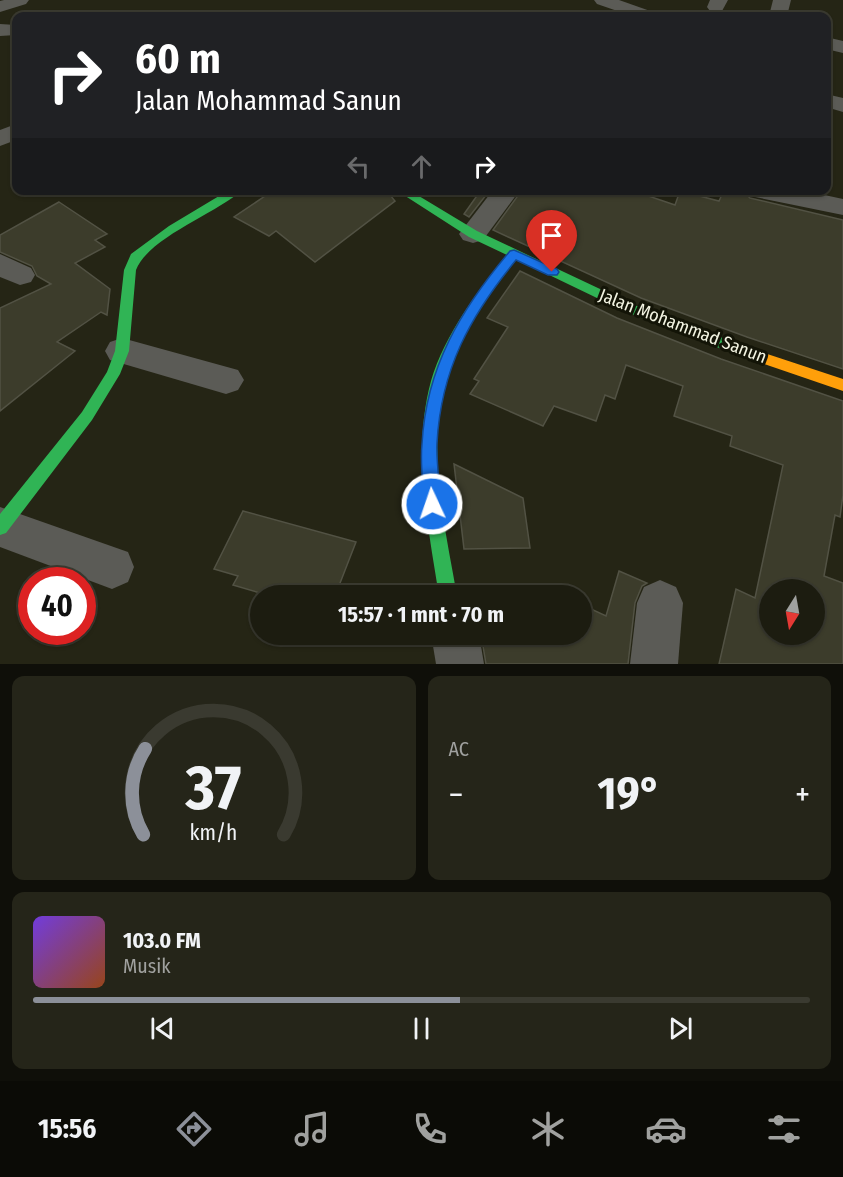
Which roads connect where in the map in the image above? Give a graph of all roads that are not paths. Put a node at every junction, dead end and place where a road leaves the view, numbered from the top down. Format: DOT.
graph roads {
  1 [pos="20,0"];
  2 [pos="603,0"];
  3 [pos="0,7"];
  4 [pos="636,12"];
  5 [pos="229,195"];
  6 [pos="409,195"];
  7 [pos="503,195"];
  8 [pos="784,195"];
  9 [pos="843,207"];
  10 [pos="473,234"];
  11 [pos="514,254"];
  12 [pos="122,351"];
  13 [pos="226,380"];
  14 [pos="843,385"];
  15 [pos="0,527"];
  16 [pos="111,567"];
  17 [pos="446,585"];
  18 [pos="660,603"];
  19 [pos="457,645"];
  20 [pos="460,664"];
  21 [pos="654,664"];
  1 -- 3 [label="street"];
  2 -- 4 [label="street"];
  5 -- 12 [label="street"];
  6 -- 10 [label="street, Jalan Mohammad Sanun"];
  7 -- 10 [label="street"];
  8 -- 9 [label="street"];
  10 -- 11 [label="street, Jalan Mohammad Sanun"];
  11 -- 14 [label="street, Jalan Mohammad Sanun"];
  11 -- 17 [label="street"];
  12 -- 13 [label="street"];
  12 -- 15 [label="street"];
  15 -- 16 [label="street"];
  18 -- 21 [label="street"];
  19 -- 20 [label="street"];
}
